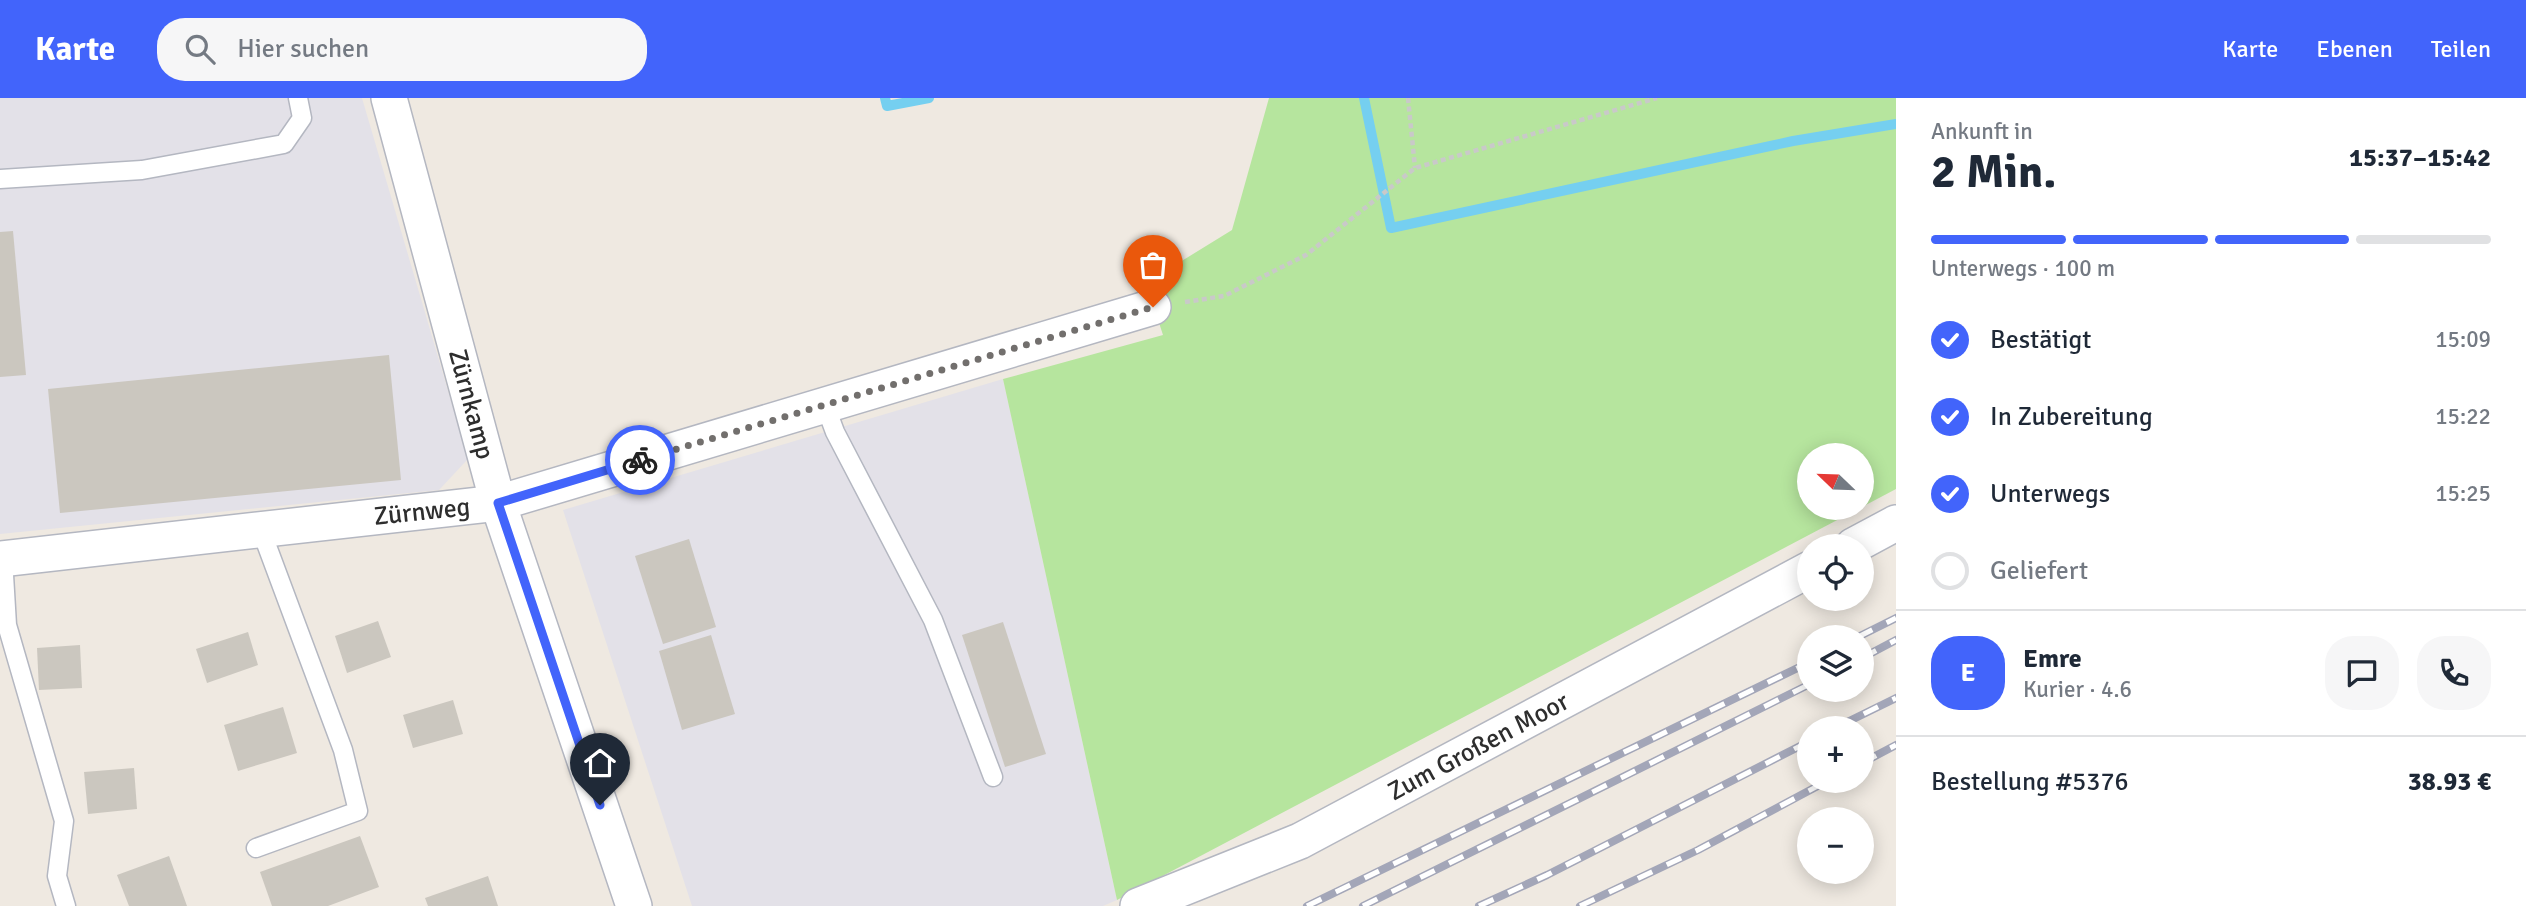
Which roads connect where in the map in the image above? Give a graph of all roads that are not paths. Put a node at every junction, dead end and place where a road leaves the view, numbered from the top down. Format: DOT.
graph roads {
  1 [pos="298,98"];
  2 [pos="390,98"];
  3 [pos="0,179"];
  4 [pos="1153,307"];
  5 [pos="825,405"];
  6 [pos="498,503"];
  7 [pos="1896,523"];
  8 [pos="261,530"];
  9 [pos="1874,535"];
  10 [pos="1,559"];
  11 [pos="1797,576"];
  12 [pos="993,777"];
  13 [pos="256,848"];
  14 [pos="66,906"];
  15 [pos="634,906"];
  16 [pos="1138,906"];
  1 -- 3 [label="lane"];
  2 -- 6 [label="street, Zürnkamp"];
  4 -- 5 [label="street, Zürnweg"];
  5 -- 6 [label="street, Zürnweg"];
  5 -- 12 [label="lane"];
  6 -- 8 [label="street, Zürnweg"];
  6 -- 15 [label="street, Zürnkamp"];
  7 -- 9 [label="street"];
  8 -- 10 [label="street, Zürnweg"];
  8 -- 13 [label="lane"];
  10 -- 14 [label="lane"];
  11 -- 16 [label="street, Zum Großen Moor"];
}
